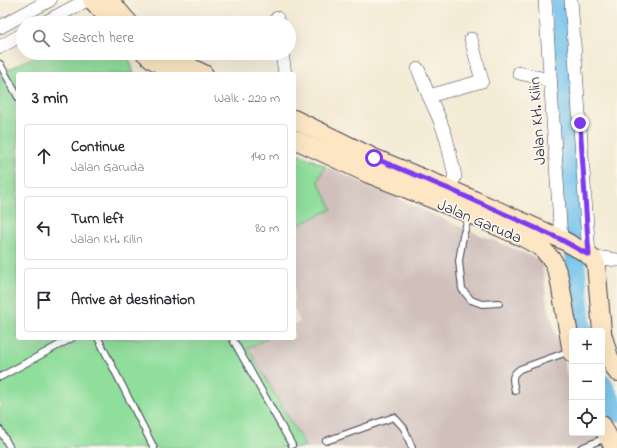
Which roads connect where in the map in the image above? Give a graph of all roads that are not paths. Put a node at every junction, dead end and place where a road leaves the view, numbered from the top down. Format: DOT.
graph roads {
  1 [pos="50,0"];
  2 [pos="87,0"];
  3 [pos="92,0"];
  4 [pos="109,0"];
  5 [pos="545,0"];
  6 [pos="571,0"];
  7 [pos="20,16"];
  8 [pos="57,16"];
  9 [pos="107,16"];
  10 [pos="123,16"];
  11 [pos="16,18"];
  12 [pos="0,27"];
  13 [pos="16,38"];
  14 [pos="471,39"];
  15 [pos="0,47"];
  16 [pos="154,60"];
  17 [pos="178,60"];
  18 [pos="283,60"];
  19 [pos="0,64"];
  20 [pos="418,69"];
  21 [pos="173,72"];
  22 [pos="200,72"];
  23 [pos="285,72"];
  24 [pos="519,73"];
  25 [pos="550,80"];
  26 [pos="16,93"];
  27 [pos="429,96"];
  28 [pos="296,120"];
  29 [pos="296,140"];
  30 [pos="449,189"];
  31 [pos="470,214"];
  32 [pos="562,240"];
  33 [pos="589,256"];
  34 [pos="617,260"];
  35 [pos="498,303"];
  36 [pos="602,328"];
  37 [pos="569,333"];
  38 [pos="68,340"];
  39 [pos="99,340"];
  40 [pos="233,340"];
  41 [pos="605,343"];
  42 [pos="569,353"];
  43 [pos="617,372"];
  44 [pos="0,377"];
  45 [pos="515,390"];
  46 [pos="0,430"];
  47 [pos="608,437"];
  48 [pos="326,441"];
  49 [pos="292,445"];
  50 [pos="10,448"];
  51 [pos="154,448"];
  52 [pos="412,448"];
  53 [pos="581,448"];
  1 -- 7 [label="street"];
  2 -- 8 [label="street"];
  3 -- 9 [label="main road"];
  4 -- 10 [label="main road"];
  5 -- 25 [label="street, Jalan KH. Kilin"];
  6 -- 33 [label="street"];
  11 -- 12 [label="street"];
  13 -- 15 [label="street"];
  14 -- 27 [label="street"];
  16 -- 21 [label="main road"];
  17 -- 22 [label="main road"];
  18 -- 23 [label="street"];
  19 -- 26 [label="lane"];
  20 -- 27 [label="street"];
  24 -- 25 [label="street"];
  25 -- 32 [label="street, Jalan KH. Kilin"];
  27 -- 30 [label="street"];
  28 -- 30 [label="main road, Jalan Garuda"];
  29 -- 31 [label="main road, Jalan Garuda"];
  30 -- 32 [label="main road, Jalan Garuda"];
  31 -- 35 [label="lane"];
  31 -- 37 [label="main road, Jalan Garuda"];
  32 -- 33 [label="main road, Jalan Garuda"];
  33 -- 34 [label="street"];
  33 -- 36 [label="main road"];
  38 -- 44 [label="lane"];
  39 -- 51 [label="lane"];
  40 -- 49 [label="lane"];
  41 -- 43 [label="main road"];
  42 -- 45 [label="lane"];
  46 -- 50 [label="lane"];
  47 -- 53 [label="lane"];
  48 -- 52 [label="lane"];
}
